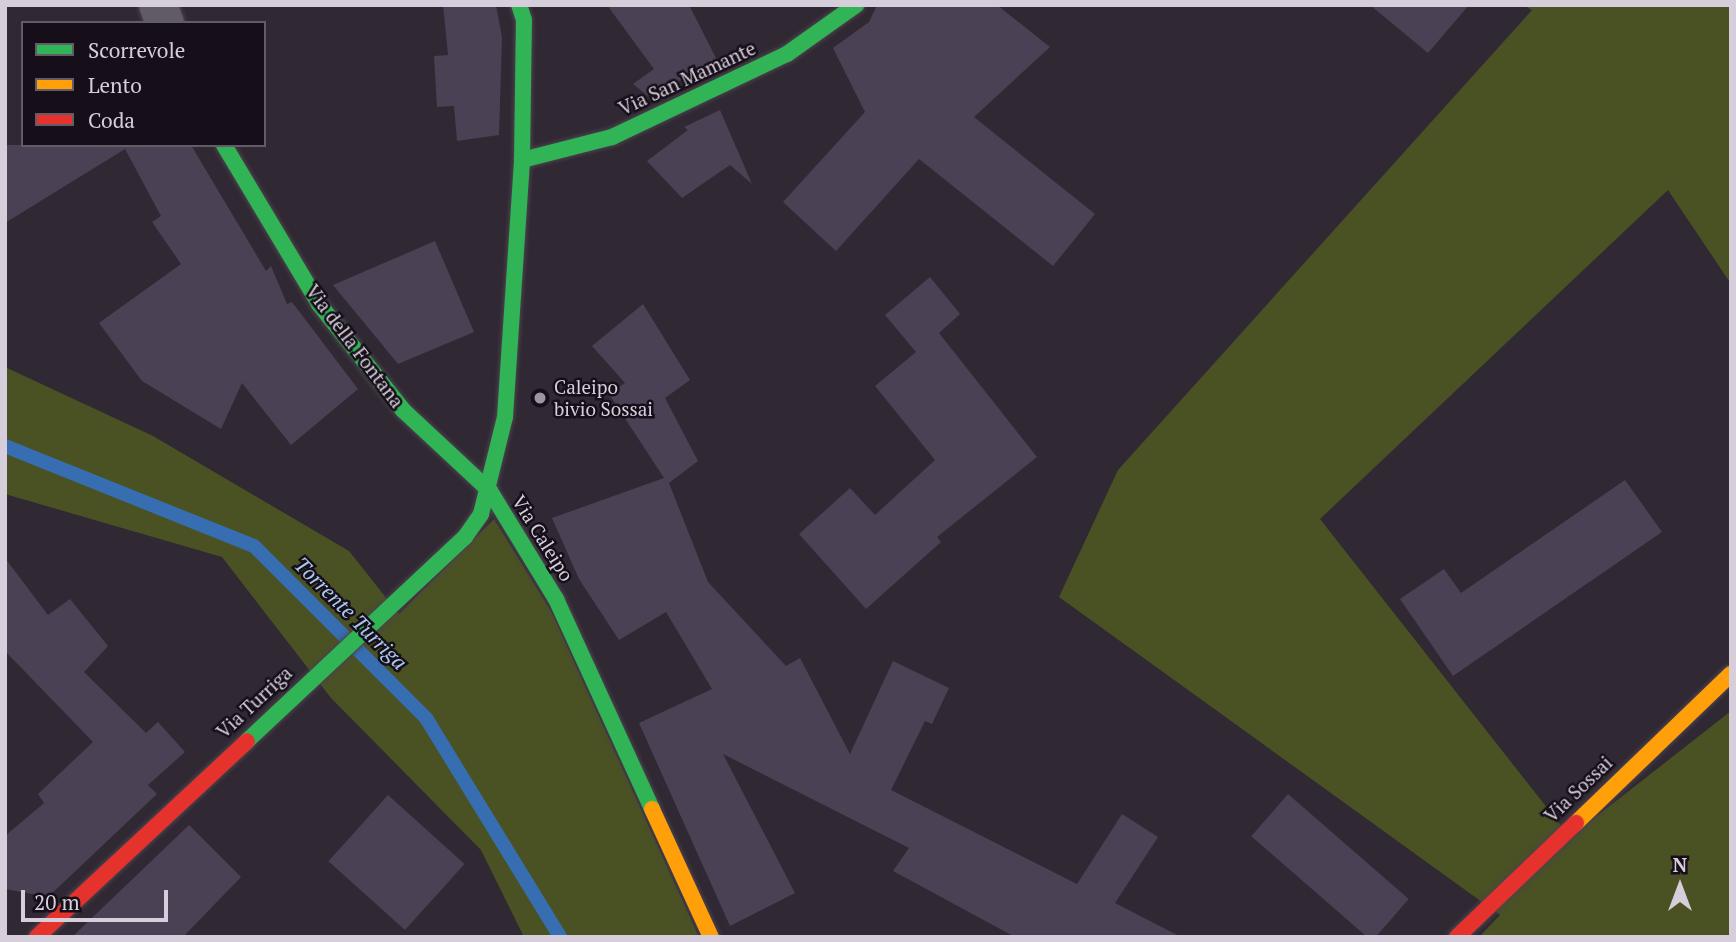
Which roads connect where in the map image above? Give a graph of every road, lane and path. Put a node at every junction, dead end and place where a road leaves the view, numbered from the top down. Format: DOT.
graph roads {
  1 [pos="519,5"];
  2 [pos="856,5"];
  3 [pos="225,147"];
  4 [pos="522,159"];
  5 [pos="490,491"];
  6 [pos="1731,674"];
  7 [pos="37,937"];
  8 [pos="711,937"];
  9 [pos="1457,937"];
  1 -- 4 [label="street, Via Caleipo"];
  2 -- 4 [label="street, Via San Mamante"];
  3 -- 5 [label="street, Via della Fontana"];
  4 -- 5 [label="street, Via Caleipo"];
  5 -- 7 [label="street, Via Turriga"];
  5 -- 8 [label="street, Via Caleipo"];
  6 -- 9 [label="street, Via Sossai"];
}
